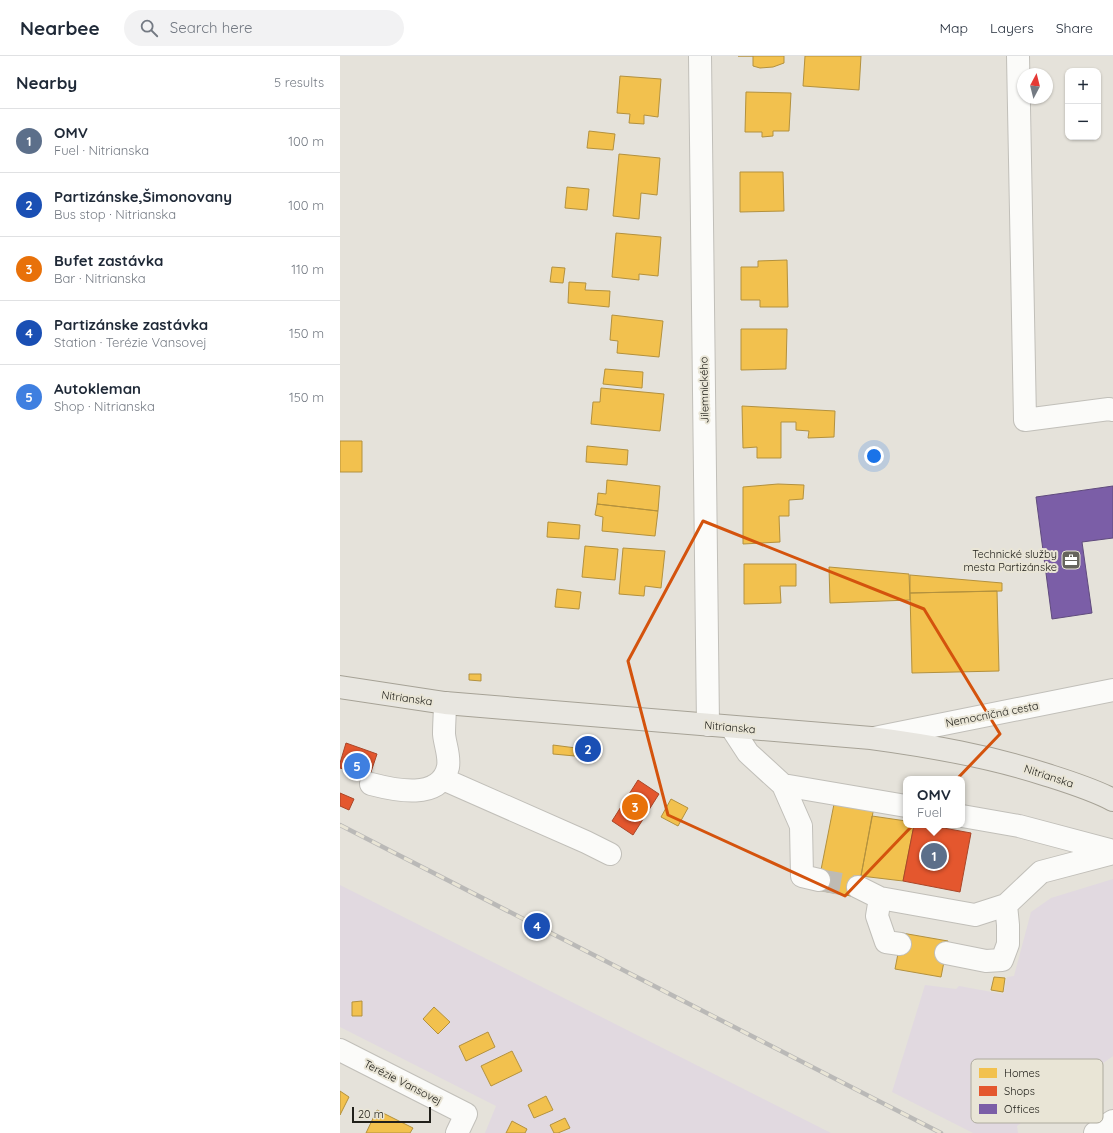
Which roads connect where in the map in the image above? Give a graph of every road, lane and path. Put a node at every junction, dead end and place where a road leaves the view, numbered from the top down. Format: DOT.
graph roads {
  1 [pos="700,56"];
  2 [pos="1018,56"];
  3 [pos="1113,410"];
  4 [pos="340,687"];
  5 [pos="1113,690"];
  6 [pos="446,703"];
  7 [pos="708,725"];
  8 [pos="730,727"];
  9 [pos="871,738"];
  10 [pos="443,779"];
  11 [pos="370,784"];
  12 [pos="783,785"];
  13 [pos="1113,800"];
  14 [pos="903,805"];
  15 [pos="965,817"];
  16 [pos="1113,852"];
  17 [pos="610,854"];
  18 [pos="819,880"];
  19 [pos="858,887"];
  20 [pos="880,898"];
  21 [pos="1006,905"];
  22 [pos="900,944"];
  23 [pos="946,953"];
  24 [pos="340,1050"];
  25 [pos="1113,1121"];
  26 [pos="462,1124"];
  27 [pos="1095,1133"];
  1 -- 7 [label="street, Jilemnického"];
  2 -- 3 [label="street"];
  4 -- 6 [label="main road, Nitrianska"];
  5 -- 9 [label="street, Nemocničná cesta"];
  6 -- 7 [label="main road, Nitrianska"];
  6 -- 10 [label="street"];
  7 -- 8 [label="main road, Nitrianska"];
  8 -- 9 [label="main road, Nitrianska"];
  8 -- 12 [label="street"];
  9 -- 13 [label="main road, Nitrianska"];
  10 -- 11 [label="street"];
  10 -- 17 [label="street"];
  12 -- 14 [label="street"];
  12 -- 18 [label="street"];
  15 -- 16 [label="street"];
  16 -- 21 [label="street"];
  19 -- 20 [label="street"];
  20 -- 21 [label="street"];
  20 -- 22 [label="street"];
  21 -- 23 [label="street"];
  24 -- 26 [label="street, Terézie Vansovej"];
  25 -- 27 [label="street"];
}
